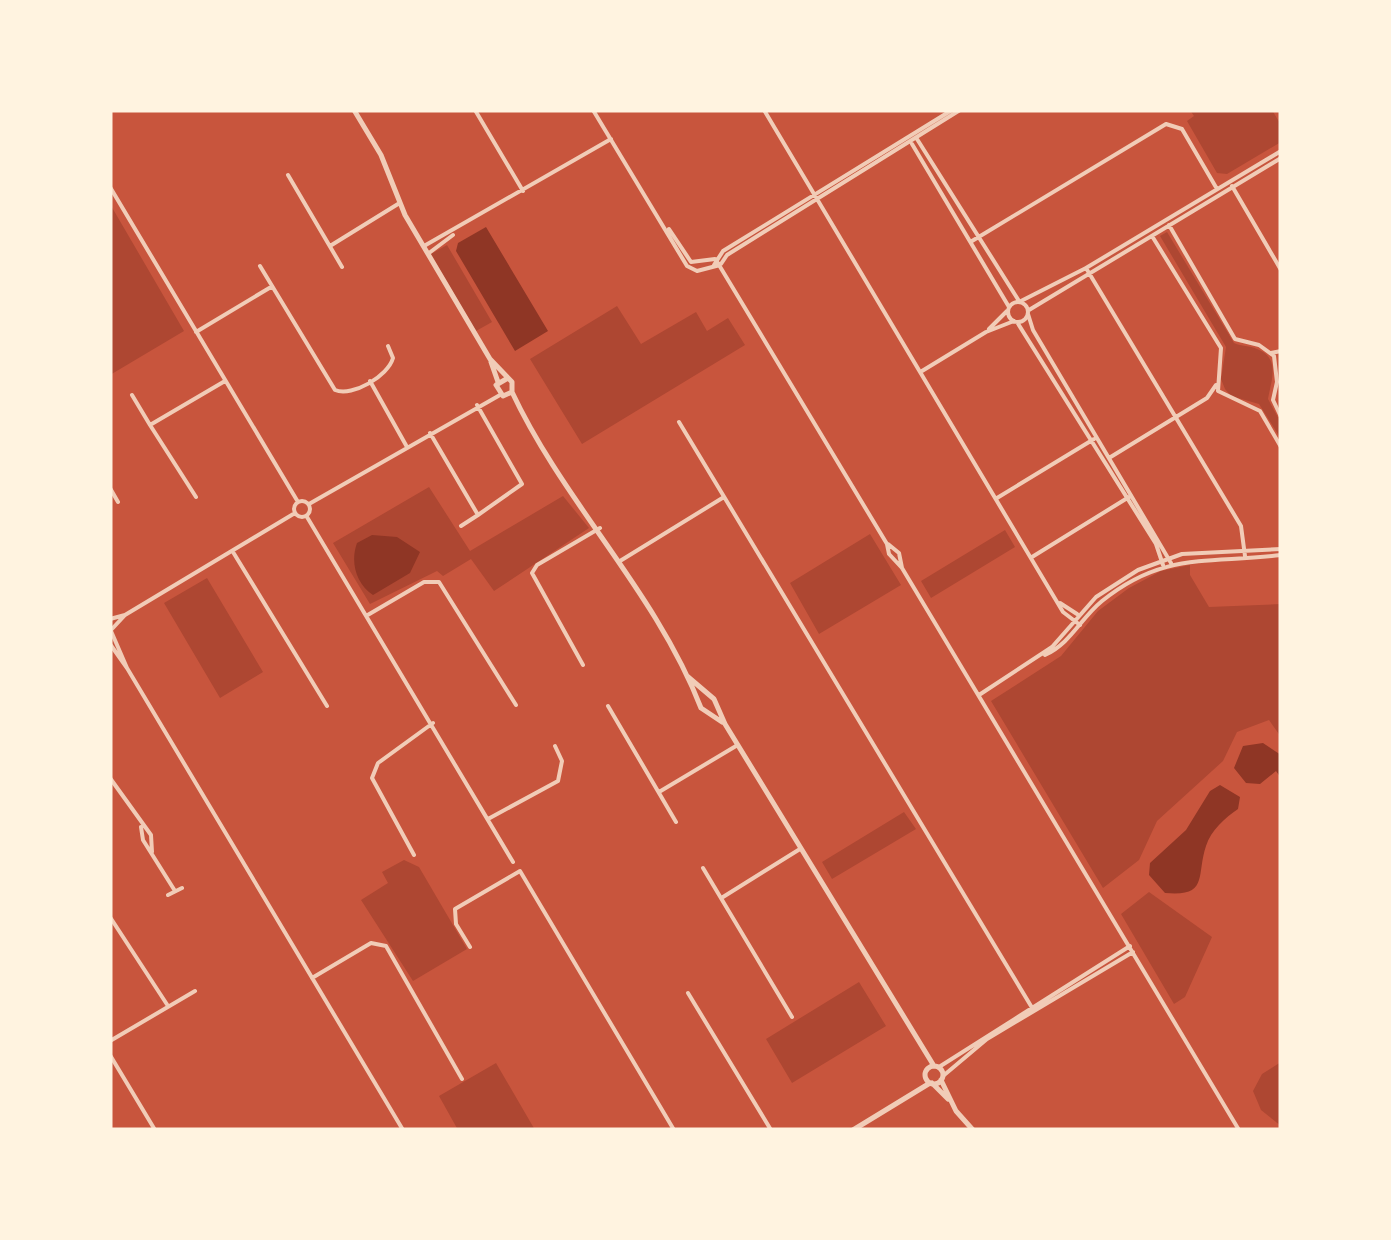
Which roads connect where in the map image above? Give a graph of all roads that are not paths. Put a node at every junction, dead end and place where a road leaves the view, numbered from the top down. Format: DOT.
graph roads {
  1 [pos="354,110"];
  2 [pos="475,110"];
  3 [pos="593,110"];
  4 [pos="764,110"];
  5 [pos="952,110"];
  6 [pos="960,110"];
  7 [pos="611,139"];
  8 [pos="913,139"];
  9 [pos="1281,154"];
  10 [pos="288,175"];
  11 [pos="1231,185"];
  12 [pos="110,187"];
  13 [pos="1217,190"];
  14 [pos="523,191"];
  15 [pos="816,198"];
  16 [pos="400,203"];
  17 [pos="1168,223"];
  18 [pos="460,228"];
  19 [pos="1150,234"];
  20 [pos="974,240"];
  21 [pos="330,246"];
  22 [pos="423,246"];
  23 [pos="428,254"];
  24 [pos="717,264"];
  25 [pos="260,266"];
  26 [pos="342,267"];
  27 [pos="1088,270"];
  28 [pos="1281,270"];
  29 [pos="271,287"];
  30 [pos="1020,301"];
  31 [pos="1008,309"];
  32 [pos="1028,312"];
  33 [pos="1016,322"];
  34 [pos="196,332"];
  35 [pos="986,332"];
  36 [pos="388,346"];
  37 [pos="1281,354"];
  38 [pos="1272,355"];
  39 [pos="490,359"];
  40 [pos="1276,364"];
  41 [pos="920,372"];
  42 [pos="508,378"];
  43 [pos="225,381"];
  44 [pos="370,381"];
  45 [pos="1217,382"];
  46 [pos="500,390"];
  47 [pos="512,392"];
  48 [pos="132,395"];
  49 [pos="1206,398"];
  50 [pos="1226,398"];
  51 [pos="477,405"];
  52 [pos="522,413"];
  53 [pos="1176,416"];
  54 [pos="1281,417"];
  55 [pos="679,422"];
  56 [pos="150,425"];
  57 [pos="430,433"];
  58 [pos="1096,438"];
  59 [pos="407,447"];
  60 [pos="1281,447"];
  61 [pos="1108,459"];
  62 [pos="110,488"];
  63 [pos="1131,496"];
  64 [pos="196,497"];
  65 [pos="724,497"];
  66 [pos="997,498"];
  67 [pos="118,502"];
  68 [pos="298,502"];
  69 [pos="309,504"];
  70 [pos="294,513"];
  71 [pos="478,515"];
  72 [pos="306,517"];
  73 [pos="461,526"];
  74 [pos="600,528"];
  75 [pos="233,552"];
  76 [pos="1281,552"];
  77 [pos="1245,553"];
  78 [pos="1032,558"];
  79 [pos="1170,560"];
  80 [pos="620,561"];
  81 [pos="1162,562"];
  82 [pos="1056,600"];
  83 [pos="125,615"];
  84 [pos="366,616"];
  85 [pos="1082,617"];
  86 [pos="1077,624"];
  87 [pos="111,627"];
  88 [pos="110,644"];
  89 [pos="582,664"];
  90 [pos="127,668"];
  91 [pos="687,676"];
  92 [pos="978,695"];
  93 [pos="516,705"];
  94 [pos="326,706"];
  95 [pos="608,706"];
  96 [pos="432,723"];
  97 [pos="724,724"];
  98 [pos="737,745"];
  99 [pos="555,746"];
  100 [pos="110,778"];
  101 [pos="659,792"];
  102 [pos="488,819"];
  103 [pos="676,822"];
  104 [pos="800,850"];
  105 [pos="414,854"];
  106 [pos="513,862"];
  107 [pos="703,868"];
  108 [pos="182,888"];
  109 [pos="175,891"];
  110 [pos="168,895"];
  111 [pos="721,898"];
  112 [pos="110,917"];
  113 [pos="470,947"];
  114 [pos="1132,949"];
  115 [pos="312,978"];
  116 [pos="195,991"];
  117 [pos="688,992"];
  118 [pos="168,1006"];
  119 [pos="1033,1008"];
  120 [pos="792,1017"];
  121 [pos="110,1041"];
  122 [pos="919,1047"];
  123 [pos="110,1054"];
  124 [pos="937,1066"];
  125 [pos="926,1070"];
  126 [pos="462,1078"];
  127 [pos="942,1078"];
  128 [pos="930,1082"];
  129 [pos="950,1102"];
  130 [pos="155,1130"];
  131 [pos="403,1130"];
  132 [pos="674,1130"];
  133 [pos="770,1130"];
  134 [pos="854,1130"];
  135 [pos="973,1130"];
  136 [pos="1239,1130"];
  1 -- 16 [label="street"];
  2 -- 14 [label="street"];
  3 -- 7 [label="street"];
  4 -- 15 [label="street"];
  5 -- 8 [label="street"];
  6 -- 8 [label="street"];
  7 -- 14 [label="street"];
  7 -- 24 [label="street"];
  8 -- 15 [label="street"];
  8 -- 20 [label="street"];
  9 -- 11 [label="street"];
  10 -- 21 [label="street"];
  11 -- 13 [label="street"];
  11 -- 17 [label="street"];
  11 -- 28 [label="street"];
  12 -- 34 [label="street"];
  13 -- 17 [label="street"];
  13 -- 20 [label="street"];
  14 -- 18 [label="street"];
  15 -- 24 [label="street"];
  15 -- 41 [label="street"];
  16 -- 21 [label="street"];
  16 -- 22 [label="street"];
  17 -- 19 [label="street"];
  17 -- 38 [label="street"];
  18 -- 22 [label="street"];
  18 -- 23 [label="street"];
  19 -- 27 [label="street"];
  19 -- 45 [label="street"];
  20 -- 30 [label="street"];
  20 -- 31 [label="street"];
  21 -- 26 [label="street"];
  22 -- 23 [label="street"];
  23 -- 39 [label="street"];
  24 -- 92 [label="street"];
  25 -- 29 [label="street"];
  27 -- 30 [label="street"];
  27 -- 32 [label="street"];
  27 -- 53 [label="street"];
  29 -- 34 [label="street"];
  29 -- 44 [label="street"];
  30 -- 31 [label="street"];
  30 -- 32 [label="street"];
  31 -- 33 [label="street"];
  31 -- 35 [label="street"];
  32 -- 33 [label="street"];
  32 -- 58 [label="street"];
  33 -- 35 [label="street"];
  33 -- 58 [label="street"];
  34 -- 43 [label="street"];
  35 -- 41 [label="street"];
  36 -- 44 [label="street"];
  37 -- 38 [label="street"];
  37 -- 40 [label="street"];
  38 -- 40 [label="street"];
  39 -- 42 [label="street"];
  39 -- 46 [label="street"];
  40 -- 54 [label="street"];
  41 -- 66 [label="street"];
  42 -- 46 [label="street"];
  42 -- 47 [label="street"];
  43 -- 56 [label="street"];
  43 -- 68 [label="street"];
  44 -- 59 [label="street"];
  45 -- 49 [label="street"];
  45 -- 50 [label="street"];
  46 -- 47 [label="street"];
  46 -- 51 [label="street"];
  46 -- 52 [label="street"];
  47 -- 52 [label="street"];
  48 -- 56 [label="street"];
  49 -- 50 [label="street"];
  49 -- 53 [label="street"];
  50 -- 60 [label="street"];
  51 -- 57 [label="street"];
  51 -- 71 [label="street"];
  52 -- 74 [label="street"];
  53 -- 61 [label="street"];
  53 -- 77 [label="street"];
  55 -- 65 [label="street"];
  56 -- 64 [label="street"];
  57 -- 59 [label="street"];
  57 -- 71 [label="street"];
  58 -- 61 [label="street"];
  58 -- 66 [label="street"];
  59 -- 69 [label="street"];
  61 -- 63 [label="street"];
  62 -- 67 [label="street"];
  63 -- 78 [label="street"];
  63 -- 79 [label="street"];
  63 -- 81 [label="street"];
  65 -- 80 [label="street"];
  65 -- 119 [label="street"];
  66 -- 78 [label="street"];
  68 -- 69 [label="street"];
  68 -- 70 [label="street"];
  69 -- 72 [label="street"];
  70 -- 72 [label="street"];
  70 -- 75 [label="street"];
  71 -- 73 [label="street"];
  72 -- 84 [label="street"];
  74 -- 80 [label="street"];
  74 -- 89 [label="street"];
  75 -- 83 [label="street"];
  75 -- 94 [label="street"];
  76 -- 77 [label="street"];
  77 -- 79 [label="street"];
  78 -- 82 [label="street"];
  79 -- 81 [label="street"];
  80 -- 91 [label="street"];
  81 -- 85 [label="street"];
  82 -- 85 [label="street"];
  82 -- 86 [label="street"];
  83 -- 87 [label="street"];
  83 -- 87 [label="street"];
  84 -- 93 [label="street"];
  84 -- 96 [label="street"];
  85 -- 86 [label="street"];
  86 -- 92 [label="street"];
  87 -- 90 [label="street"];
  88 -- 90 [label="street"];
  90 -- 115 [label="street"];
  91 -- 97 [label="street"];
  91 -- 97 [label="street"];
  92 -- 114 [label="street"];
  95 -- 101 [label="street"];
  96 -- 102 [label="street"];
  96 -- 105 [label="street"];
  97 -- 98 [label="street"];
  98 -- 101 [label="street"];
  98 -- 104 [label="street"];
  99 -- 102 [label="street"];
  100 -- 109 [label="street"];
  101 -- 103 [label="street"];
  102 -- 106 [label="street"];
  104 -- 111 [label="street"];
  104 -- 122 [label="street"];
  107 -- 111 [label="street"];
  108 -- 109 [label="street"];
  109 -- 110 [label="street"];
  111 -- 120 [label="street"];
  112 -- 118 [label="street"];
  113 -- 132 [label="street"];
  114 -- 119 [label="street"];
  114 -- 136 [label="street"];
  115 -- 126 [label="street"];
  115 -- 131 [label="street"];
  116 -- 118 [label="street"];
  117 -- 133 [label="street"];
  118 -- 121 [label="street"];
  119 -- 124 [label="street"];
  119 -- 127 [label="street"];
  122 -- 124 [label="street"];
  122 -- 125 [label="street"];
  123 -- 130 [label="street"];
  124 -- 125 [label="street"];
  124 -- 127 [label="street"];
  125 -- 128 [label="street"];
  127 -- 128 [label="street"];
  127 -- 129 [label="street"];
  128 -- 129 [label="street"];
  128 -- 134 [label="street"];
  129 -- 135 [label="street"];
}
